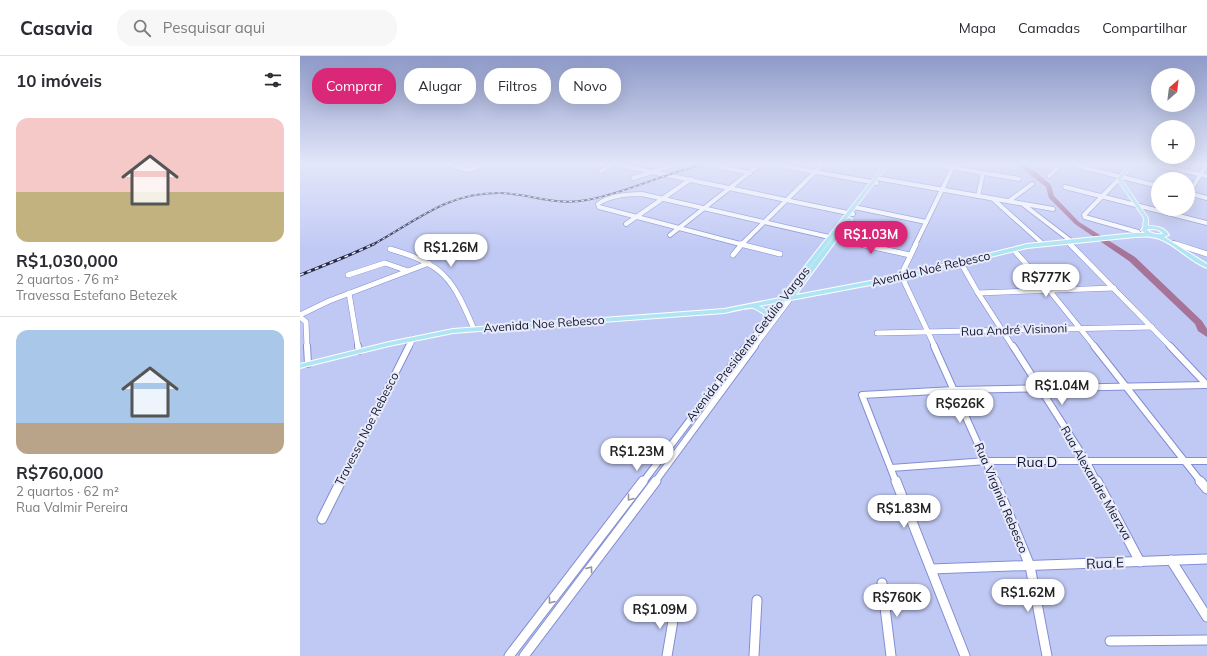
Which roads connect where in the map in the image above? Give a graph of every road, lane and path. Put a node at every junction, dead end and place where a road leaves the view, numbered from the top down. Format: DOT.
graph roads {
  1 [pos="671,193"];
  2 [pos="724,193"];
  3 [pos="755,193"];
  4 [pos="795,193"];
  5 [pos="867,193"];
  6 [pos="940,193"];
  7 [pos="960,193"];
  8 [pos="979,193"];
  9 [pos="1020,193"];
  10 [pos="1089,193"];
  11 [pos="1104,193"];
  12 [pos="1129,193"];
  13 [pos="1195,195"];
  14 [pos="978,196"];
  15 [pos="1101,196"];
  16 [pos="1207,198"];
  17 [pos="663,199"];
  18 [pos="993,199"];
  19 [pos="788,200"];
  20 [pos="1009,202"];
  21 [pos="1023,204"];
  22 [pos="1135,204"];
  23 [pos="705,208"];
  24 [pos="856,208"];
  25 [pos="1151,208"];
  26 [pos="1053,209"];
  27 [pos="1142,212"];
  28 [pos="851,214"];
  29 [pos="1180,216"];
  30 [pos="636,217"];
  31 [pos="765,222"];
  32 [pos="926,222"];
  33 [pos="1207,223"];
  34 [pos="626,224"];
  35 [pos="679,228"];
  36 [pos="1145,228"];
  37 [pos="1165,233"];
  38 [pos="1136,234"];
  39 [pos="670,235"];
  40 [pos="1154,236"];
  41 [pos="834,238"];
  42 [pos="1069,241"];
  43 [pos="1174,243"];
  44 [pos="742,244"];
  45 [pos="1042,244"];
  46 [pos="390,249"];
  47 [pos="1013,249"];
  48 [pos="1180,250"];
  49 [pos="780,254"];
  50 [pos="1207,254"];
  51 [pos="733,255"];
  52 [pos="910,255"];
  53 [pos="429,263"];
  54 [pos="961,263"];
  55 [pos="1207,266"];
  56 [pos="408,271"];
  57 [pos="348,275"];
  58 [pos="902,277"];
  59 [pos="1114,288"];
  60 [pos="1048,290"];
  61 [pos="348,293"];
  62 [pos="978,293"];
  63 [pos="790,299"];
  64 [pos="782,300"];
  65 [pos="751,307"];
  66 [pos="300,316"];
  67 [pos="770,316"];
  68 [pos="1152,327"];
  69 [pos="1080,328"];
  70 [pos="474,329"];
  71 [pos="1002,331"];
  72 [pos="928,332"];
  73 [pos="877,333"];
  74 [pos="413,339"];
  75 [pos="359,351"];
  76 [pos="308,364"];
  77 [pos="737,364"];
  78 [pos="300,366"];
  79 [pos="1207,385"];
  80 [pos="1125,386"];
  81 [pos="1041,389"];
  82 [pos="954,390"];
  83 [pos="988,461"];
  84 [pos="1207,461"];
  85 [pos="1087,462"];
  86 [pos="1186,462"];
  87 [pos="891,468"];
  88 [pos="1207,489"];
  89 [pos="322,519"];
  90 [pos="1207,559"];
  91 [pos="1171,560"];
  92 [pos="1140,562"];
  93 [pos="1030,566"];
  94 [pos="931,569"];
  95 [pos="882,583"];
  96 [pos="758,600"];
  97 [pos="675,609"];
  98 [pos="1207,618"];
  99 [pos="1207,640"];
  100 [pos="1110,641"];
  101 [pos="508,656"];
  102 [pos="524,656"];
  103 [pos="667,656"];
  104 [pos="754,656"];
  105 [pos="891,656"];
  106 [pos="965,656"];
  107 [pos="1047,656"];
  1 -- 17 [label="street"];
  2 -- 23 [label="street"];
  3 -- 19 [label="street"];
  4 -- 19 [label="street"];
  5 -- 24 [label="main road, Avenida Presidente Getúlio Vargas"];
  6 -- 32 [label="street"];
  7 -- 14 [label="street"];
  8 -- 14 [label="street"];
  9 -- 20 [label="street"];
  10 -- 15 [label="street"];
  11 -- 15 [label="street"];
  12 -- 22 [label="main road"];
  13 -- 16 [label="street"];
  14 -- 18 [label="street"];
  15 -- 22 [label="street"];
  15 -- 38 [label="street"];
  17 -- 23 [label="street"];
  17 -- 30 [label="street"];
  17 -- 30 [label="street"];
  18 -- 20 [label="street"];
  18 -- 45 [label="street"];
  19 -- 28 [label="street"];
  19 -- 31 [label="street"];
  20 -- 21 [label="street"];
  21 -- 26 [label="street"];
  21 -- 42 [label="street"];
  22 -- 25 [label="street"];
  22 -- 27 [label="main road"];
  23 -- 31 [label="street"];
  23 -- 35 [label="street"];
  24 -- 28 [label="main road, Avenida Presidente Getúlio Vargas"];
  24 -- 32 [label="street"];
  27 -- 36 [label="main road"];
  27 -- 37 [label="main road"];
  28 -- 41 [label="main road, Avenida Presidente Getúlio Vargas"];
  29 -- 33 [label="street"];
  30 -- 34 [label="street"];
  30 -- 35 [label="street"];
  31 -- 41 [label="street"];
  31 -- 44 [label="street"];
  32 -- 52 [label="street"];
  35 -- 39 [label="street"];
  35 -- 44 [label="street"];
  36 -- 37 [label="main road"];
  36 -- 38 [label="main road"];
  36 -- 40 [label="main road"];
  37 -- 40 [label="main road"];
  37 -- 43 [label="main road"];
  38 -- 40 [label="main road"];
  38 -- 42 [label="main road, Avenida Noé Rebesco"];
  40 -- 48 [label="main road"];
  41 -- 52 [label="street"];
  41 -- 63 [label="main road, Avenida Presidente Getúlio Vargas"];
  41 -- 64 [label="main road, Avenida Presidente Getúlio Vargas"];
  42 -- 45 [label="main road, Avenida Noé Rebesco"];
  42 -- 59 [label="street"];
  43 -- 48 [label="main road"];
  43 -- 50 [label="street"];
  44 -- 49 [label="street"];
  44 -- 51 [label="street"];
  45 -- 47 [label="main road, Avenida Noé Rebesco"];
  46 -- 53 [label="street"];
  47 -- 54 [label="main road, Avenida Noé Rebesco"];
  47 -- 60 [label="street"];
  48 -- 55 [label="main road"];
  52 -- 58 [label="street"];
  53 -- 56 [label="street"];
  53 -- 70 [label="street"];
  54 -- 58 [label="main road, Avenida Noé Rebesco"];
  54 -- 62 [label="street, Rua Alexandre Mierzva"];
  56 -- 57 [label="street"];
  56 -- 61 [label="street"];
  58 -- 63 [label="main road, Avenida Noé Rebesco"];
  58 -- 72 [label="street, Rua Virginia Rebesco"];
  59 -- 60 [label="street"];
  59 -- 68 [label="street"];
  60 -- 62 [label="street"];
  60 -- 69 [label="street"];
  61 -- 66 [label="street"];
  61 -- 75 [label="street"];
  62 -- 71 [label="street, Rua Alexandre Mierzva"];
  63 -- 64 [label="main road, Avenida Noe Rebesco"];
  63 -- 77 [label="street, Avenida Presidente Getúlio Vargas"];
  64 -- 65 [label="main road, Avenida Noe Rebesco"];
  64 -- 67 [label="street, Avenida Presidente Getúlio Vargas"];
  65 -- 67 [label="main road"];
  65 -- 70 [label="main road, Avenida Noe Rebesco"];
  66 -- 76 [label="street"];
  67 -- 77 [label="street, Avenida Presidente Getúlio Vargas"];
  68 -- 69 [label="street, Rua André Visinoni"];
  68 -- 79 [label="street"];
  69 -- 71 [label="street, Rua André Visinoni"];
  69 -- 80 [label="street"];
  70 -- 74 [label="main road, Avenida Noe Rebesco"];
  71 -- 72 [label="street, Rua André Visinoni"];
  71 -- 81 [label="street, Rua Alexandre Mierzva"];
  72 -- 73 [label="street, Rua André Visinoni"];
  72 -- 82 [label="street, Rua Virginia Rebesco"];
  74 -- 75 [label="main road, Avenida Noe Rebesco"];
  74 -- 89 [label="street, Travessa Noe Rebesco"];
  75 -- 76 [label="main road, Avenida Noe Rebesco"];
  76 -- 78 [label="main road, Avenida Noe Rebesco"];
  77 -- 101 [label="street, Avenida Presidente Getúlio Vargas, one-way"];
  102 -- 77 [label="street, Avenida Presidente Getúlio Vargas, one-way"];
  79 -- 80 [label="street"];
  80 -- 81 [label="street"];
  80 -- 86 [label="street"];
  81 -- 82 [label="street"];
  81 -- 85 [label="street, Rua Alexandre Mierzva"];
  82 -- 83 [label="street, Rua Virginia Rebesco"];
  82 -- 87 [label="street"];
  83 -- 85 [label="street, Rua D"];
  83 -- 87 [label="street, Rua D"];
  83 -- 93 [label="street, Rua Virginia Rebesco"];
  84 -- 86 [label="street, Rua D"];
  85 -- 86 [label="street, Rua D"];
  85 -- 92 [label="street, Rua Alexandre Mierzva"];
  86 -- 88 [label="street"];
  87 -- 94 [label="street"];
  90 -- 91 [label="street, Rua E"];
  91 -- 92 [label="street, Rua E"];
  91 -- 98 [label="street"];
  92 -- 93 [label="street, Rua E"];
  93 -- 94 [label="street, Rua E"];
  93 -- 107 [label="street, Rua Virginia Rebesco"];
  94 -- 106 [label="street"];
  95 -- 105 [label="street"];
  96 -- 104 [label="street"];
  97 -- 103 [label="street"];
  99 -- 100 [label="street"];
}
